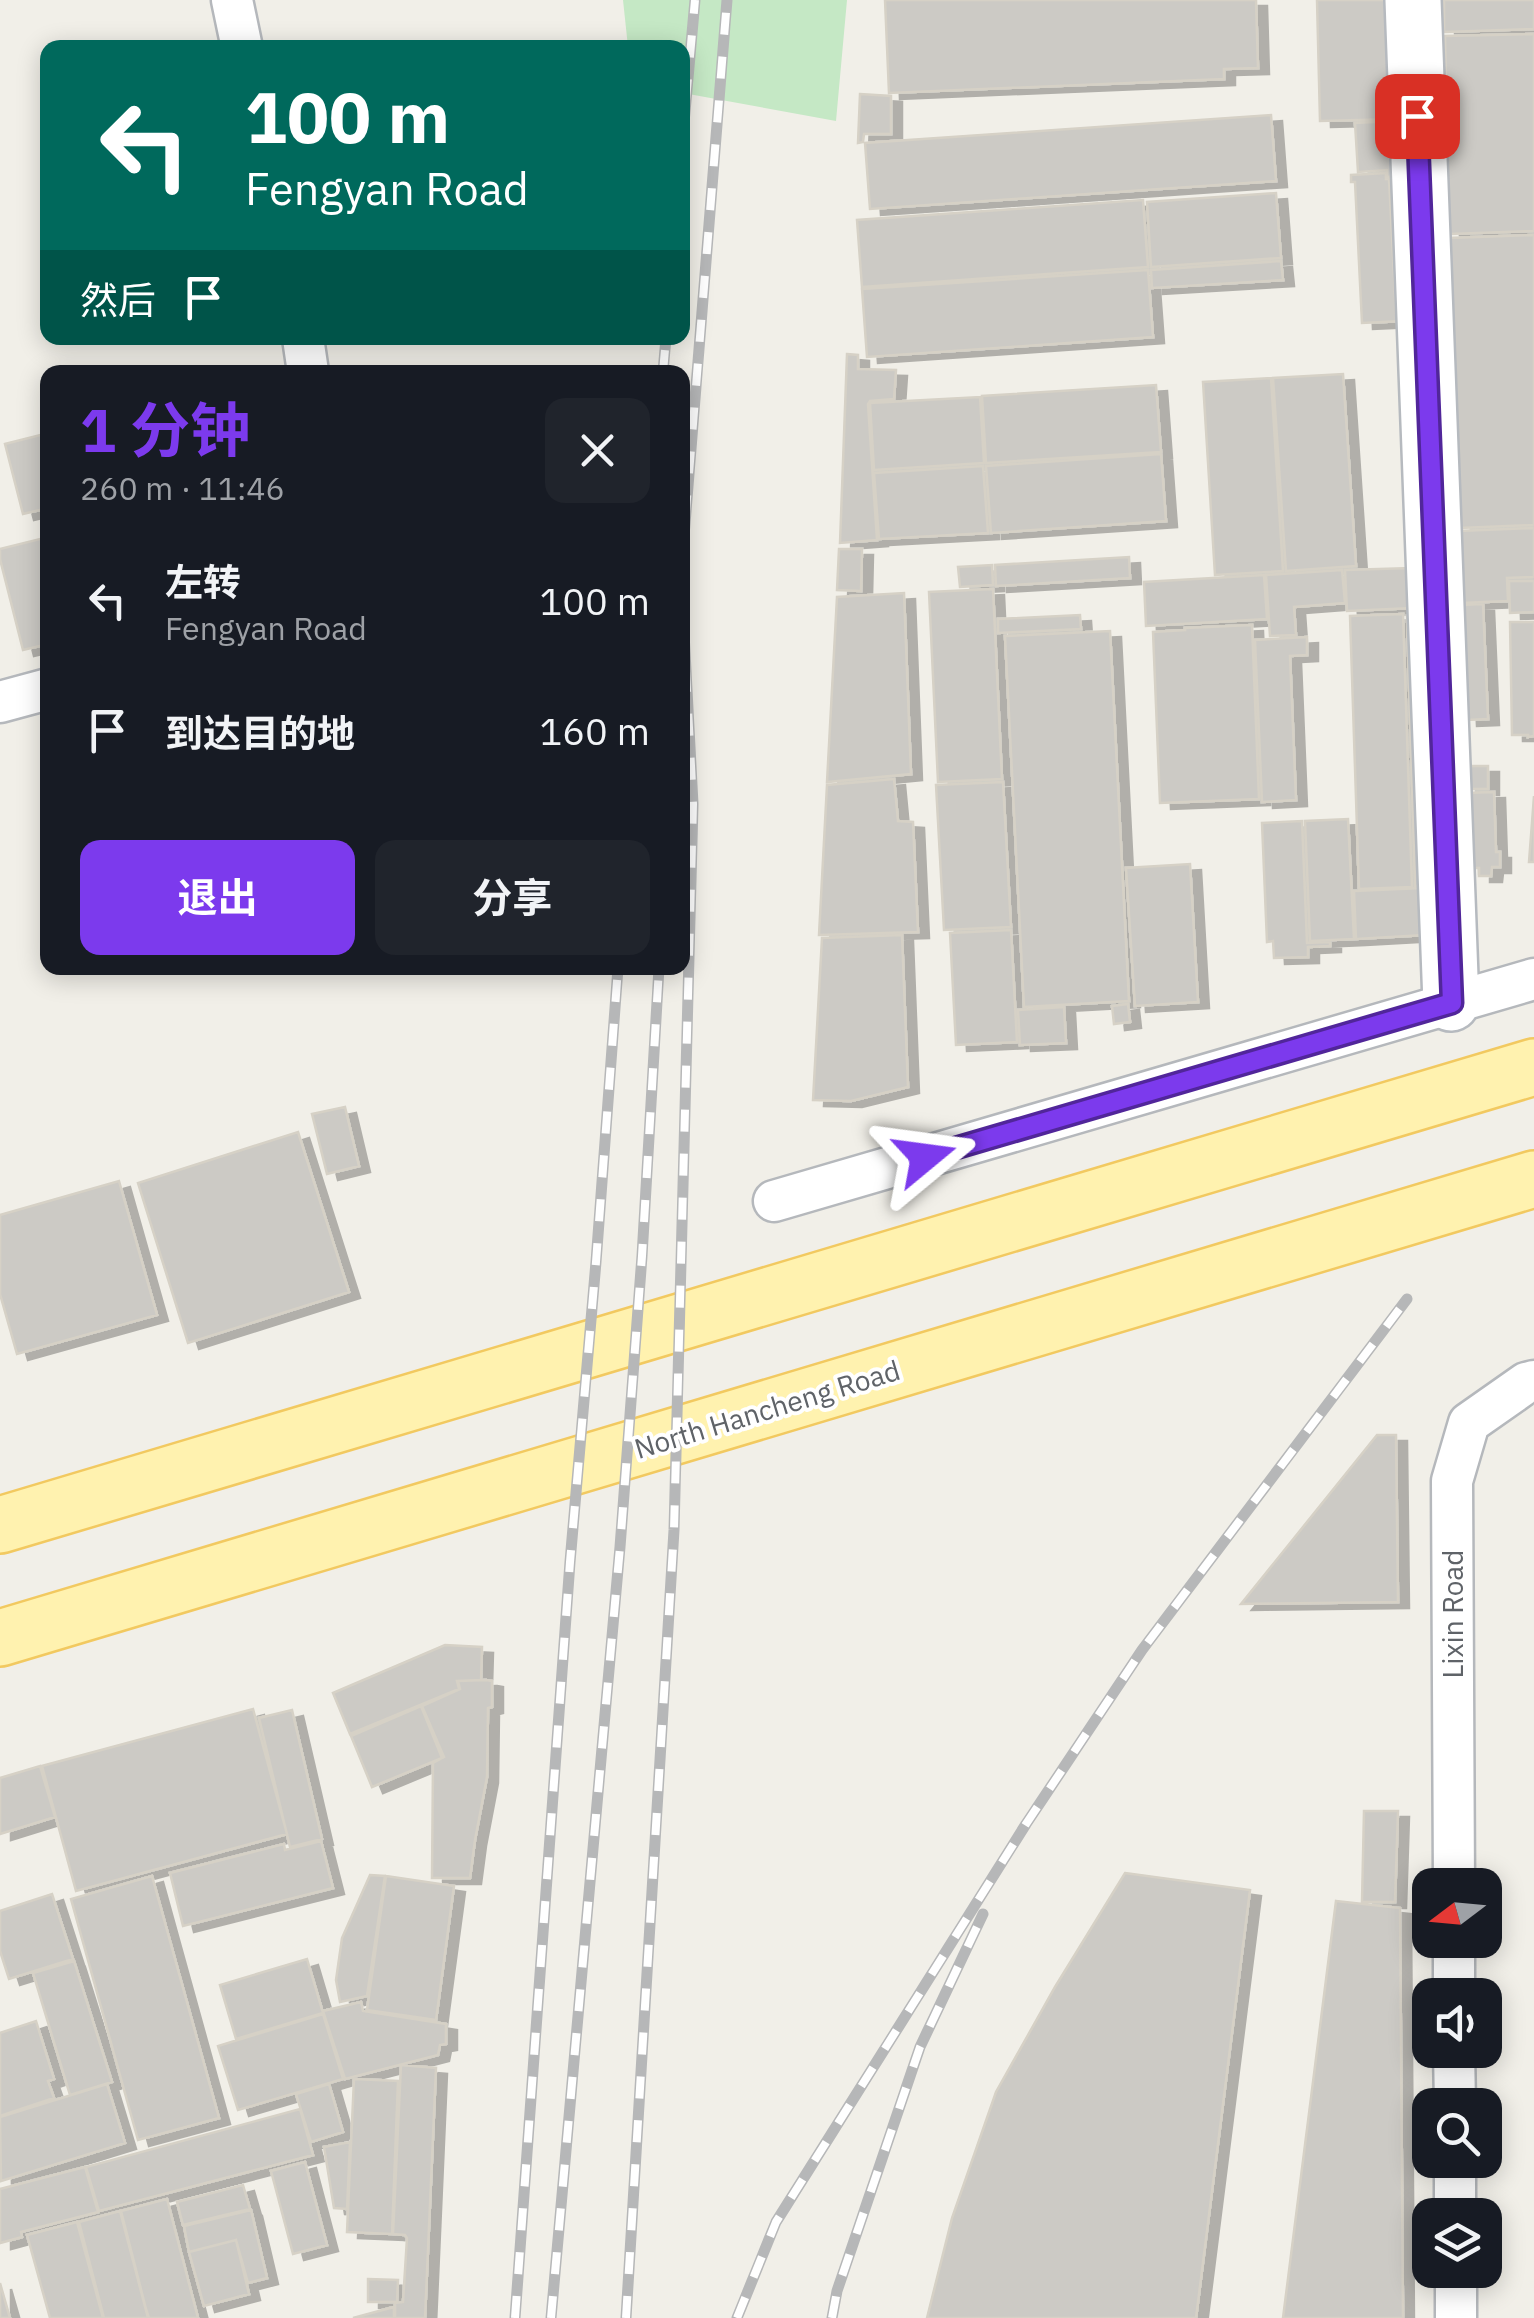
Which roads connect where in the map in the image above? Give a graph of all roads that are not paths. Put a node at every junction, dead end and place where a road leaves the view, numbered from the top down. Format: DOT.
graph roads {
  1 [pos="232,0"];
  2 [pos="1413,0"];
  3 [pos="240,40"];
  4 [pos="40,691"];
  5 [pos="0,702"];
  6 [pos="1534,978"];
  7 [pos="1452,1003"];
  8 [pos="1534,1067"];
  9 [pos="1534,1179"];
  10 [pos="774,1201"];
  11 [pos="1534,1381"];
  12 [pos="0,1525"];
  13 [pos="0,1638"];
  14 [pos="1454,1868"];
  15 [pos="1456,2288"];
  16 [pos="1456,2318"];
  1 -- 3 [label="street"];
  2 -- 7 [label="street"];
  4 -- 5 [label="street"];
  6 -- 7 [label="street"];
  7 -- 10 [label="street"];
  8 -- 12 [label="main road"];
  9 -- 13 [label="main road, North Hancheng Road"];
  11 -- 14 [label="street, Lixin Road"];
  15 -- 16 [label="street"];
}
